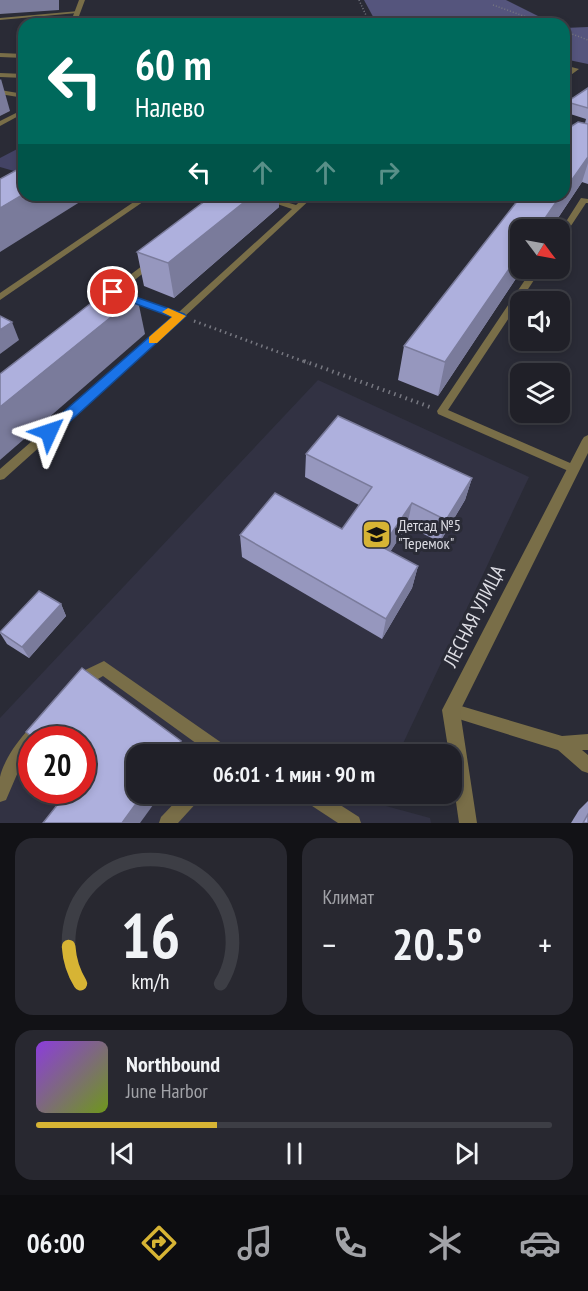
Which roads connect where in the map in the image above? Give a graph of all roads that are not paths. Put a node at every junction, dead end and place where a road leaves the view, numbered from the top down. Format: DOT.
graph roads {
  1 [pos="82,0"];
  2 [pos="77,12"];
  3 [pos="74,18"];
  4 [pos="0,19"];
  5 [pos="0,55"];
  6 [pos="18,56"];
  7 [pos="0,75"];
  8 [pos="18,76"];
  9 [pos="0,92"];
  10 [pos="18,95"];
  11 [pos="18,114"];
  12 [pos="0,124"];
  13 [pos="140,201"];
  14 [pos="274,201"];
  15 [pos="305,201"];
  16 [pos="588,201"];
  17 [pos="297,208"];
  18 [pos="570,221"];
  19 [pos="167,250"];
  20 [pos="531,279"];
  21 [pos="113,292"];
  22 [pos="0,297"];
  23 [pos="96,306"];
  24 [pos="180,316"];
  25 [pos="588,440"];
  26 [pos="573,470"];
  27 [pos="0,476"];
  28 [pos="71,694"];
  29 [pos="451,710"];
  30 [pos="49,719"];
  31 [pos="588,742"];
  32 [pos="209,744"];
  33 [pos="561,744"];
  34 [pos="588,765"];
  35 [pos="0,794"];
  36 [pos="184,804"];
  37 [pos="324,804"];
  38 [pos="167,823"];
  39 [pos="352,823"];
  40 [pos="468,823"];
  1 -- 2 [label="street"];
  2 -- 3 [label="street"];
  2 -- 4 [label="lane"];
  5 -- 6 [label="lane"];
  7 -- 8 [label="lane"];
  9 -- 10 [label="lane"];
  11 -- 12 [label="lane"];
  13 -- 22 [label="lane"];
  14 -- 17 [label="lane"];
  15 -- 17 [label="lane"];
  16 -- 18 [label="lane"];
  17 -- 24 [label="lane"];
  19 -- 21 [label="street"];
  20 -- 26 [label="lane"];
  21 -- 23 [label="street"];
  21 -- 24 [label="lane"];
  24 -- 27 [label="lane"];
  25 -- 26 [label="street, ЛЕСНАЯ УЛИЦА"];
  26 -- 29 [label="street, ЛЕСНАЯ УЛИЦА"];
  28 -- 32 [label="lane"];
  29 -- 33 [label="lane"];
  29 -- 40 [label="street"];
  30 -- 35 [label="lane"];
  31 -- 33 [label="lane"];
  33 -- 34 [label="lane"];
  36 -- 38 [label="lane"];
  37 -- 39 [label="lane"];
}
